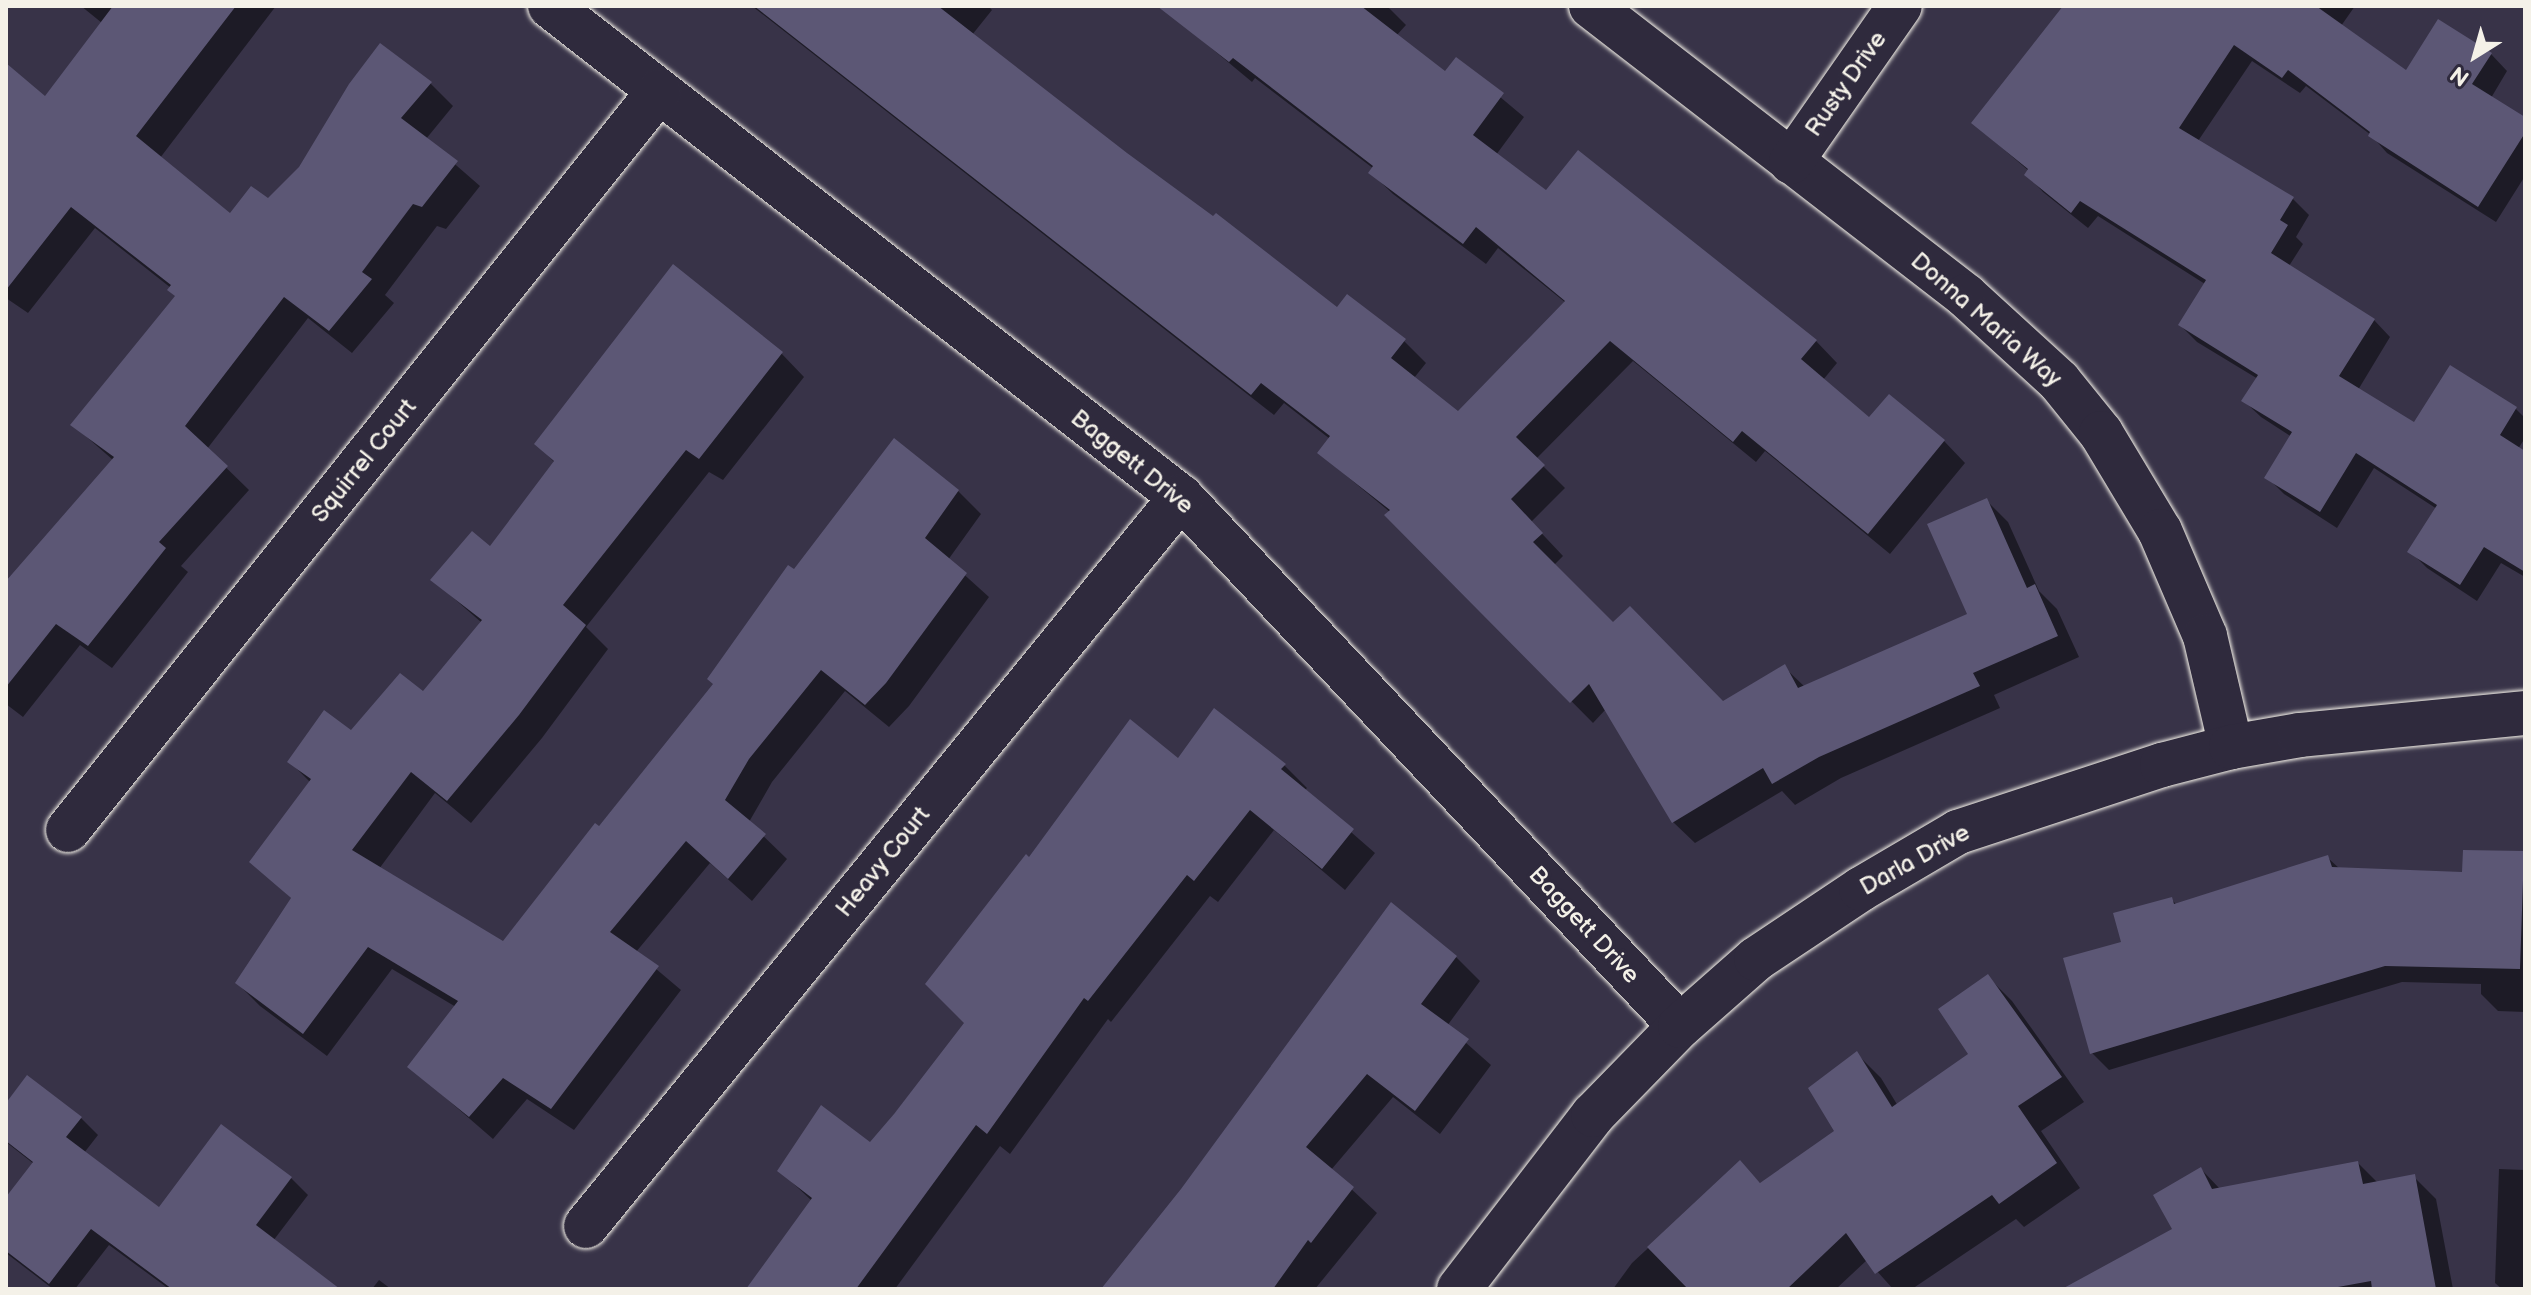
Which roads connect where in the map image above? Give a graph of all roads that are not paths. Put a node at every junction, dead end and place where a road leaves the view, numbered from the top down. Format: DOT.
graph roads {
  1 [pos="550,6"];
  2 [pos="1591,6"];
  3 [pos="1900,6"];
  4 [pos="659,91"];
  5 [pos="1791,162"];
  6 [pos="1181,497"];
  7 [pos="2525,713"];
  8 [pos="2231,747"];
  9 [pos="68,830"];
  10 [pos="1680,1026"];
  11 [pos="586,1226"];
  12 [pos="1459,1289"];
  1 -- 4 [label="street, Baggett Drive"];
  2 -- 5 [label="street, Donna Maria Way"];
  3 -- 5 [label="street, Rusty Drive"];
  4 -- 6 [label="street, Baggett Drive"];
  4 -- 9 [label="street, Squirrel Court"];
  5 -- 8 [label="street, Donna Maria Way"];
  6 -- 10 [label="street, Baggett Drive"];
  6 -- 11 [label="street, Heavy Court"];
  7 -- 8 [label="street, Darla Drive"];
  8 -- 10 [label="street, Darla Drive"];
  10 -- 12 [label="street, Darla Drive"];
}
